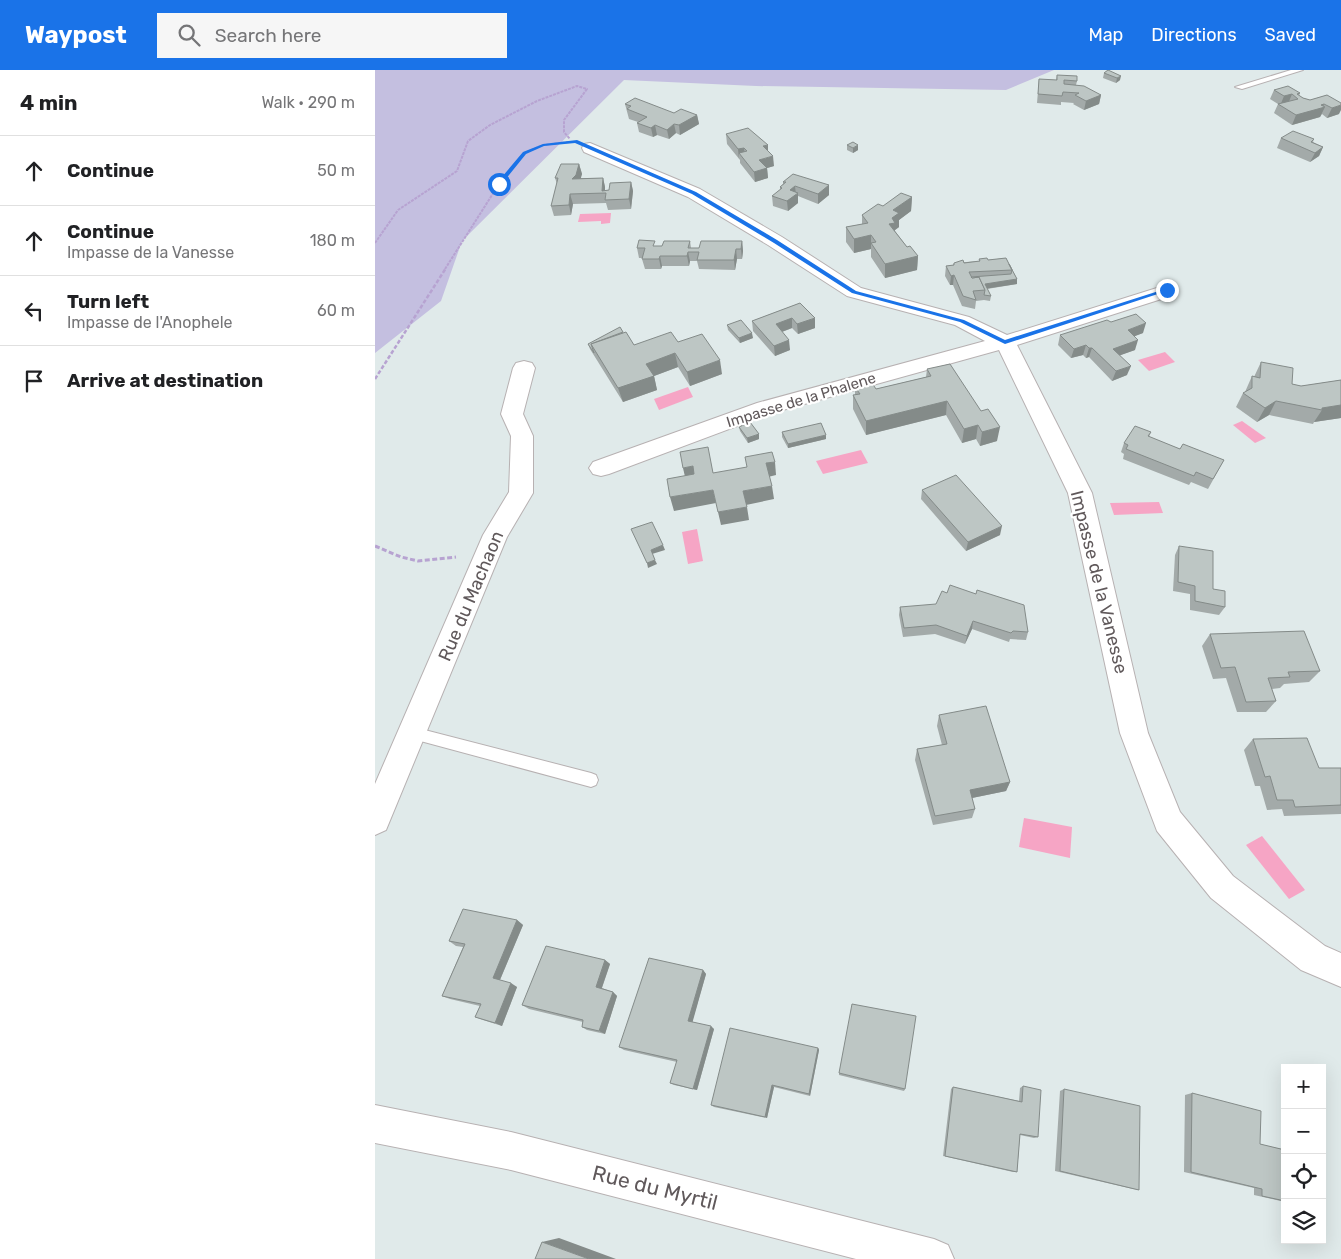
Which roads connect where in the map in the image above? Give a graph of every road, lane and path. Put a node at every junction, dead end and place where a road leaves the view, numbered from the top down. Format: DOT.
graph roads {
  1 [pos="1299,70"];
  2 [pos="1239,87"];
  3 [pos="582,144"];
  4 [pos="375,243"];
  5 [pos="1167,290"];
  6 [pos="1005,342"];
  7 [pos="524,368"];
  8 [pos="375,379"];
  9 [pos="601,468"];
  10 [pos="375,546"];
  11 [pos="465,556"];
  12 [pos="413,733"];
  13 [pos="591,780"];
  14 [pos="375,820"];
  15 [pos="1341,970"];
  16 [pos="375,1124"];
  17 [pos="934,1259"];
  1 -- 2 [label="lane"];
  3 -- 4 [label="path"];
  3 -- 6 [label="street"];
  3 -- 8 [label="path"];
  5 -- 6 [label="street, Impasse de la Phalene"];
  6 -- 9 [label="street, Impasse de la Phalene"];
  6 -- 15 [label="street, Impasse de la Vanesse"];
  7 -- 12 [label="street, Rue du Machaon"];
  10 -- 11 [label="path"];
  12 -- 13 [label="lane"];
  12 -- 14 [label="street, Rue du Machaon"];
  16 -- 17 [label="street, Rue du Myrtil"];
}
